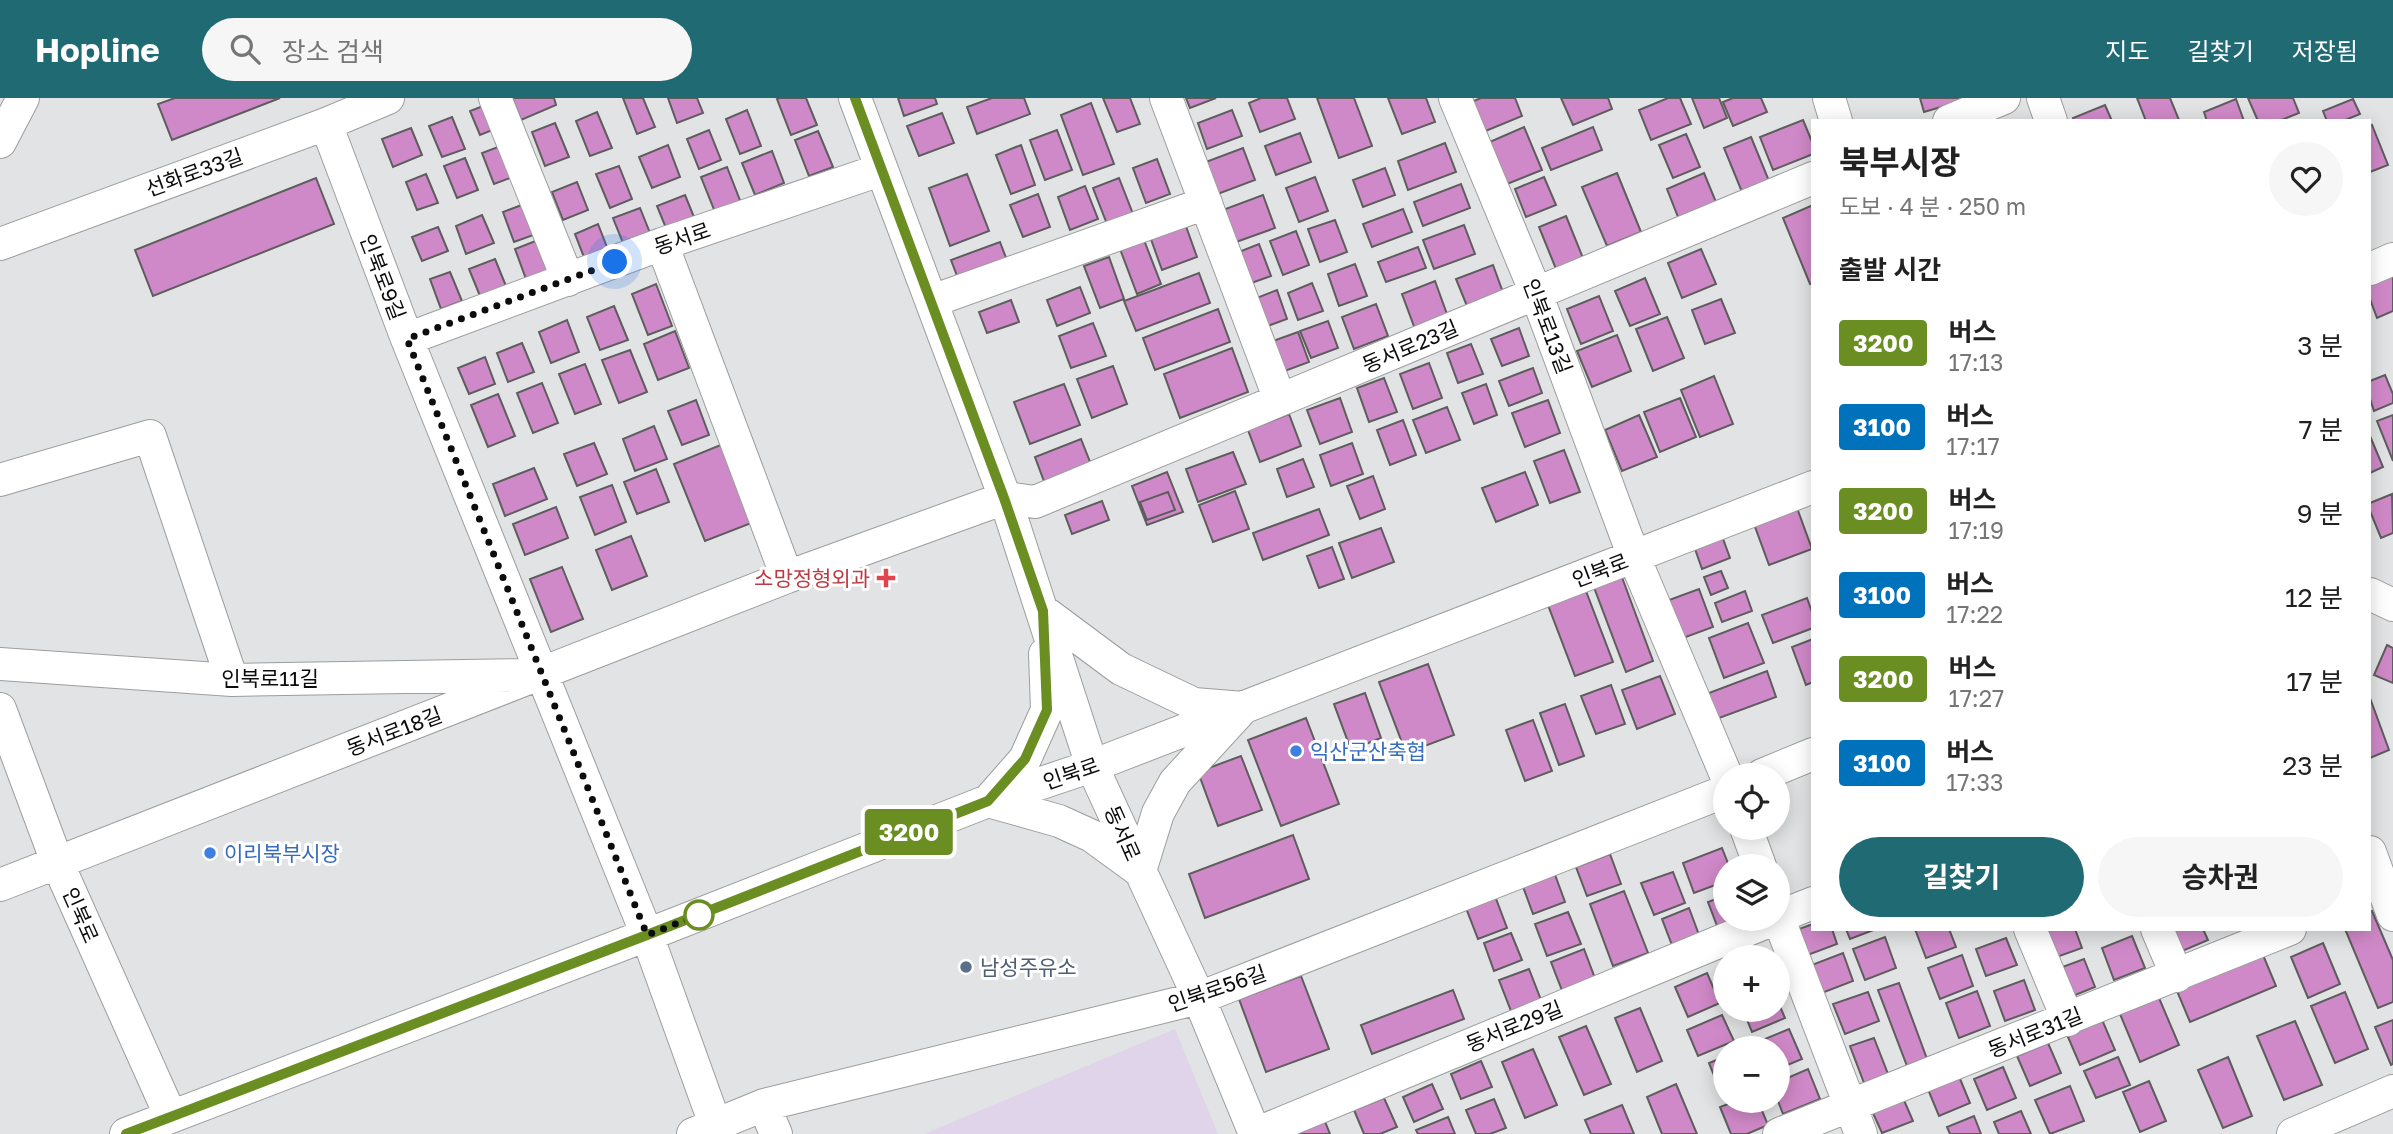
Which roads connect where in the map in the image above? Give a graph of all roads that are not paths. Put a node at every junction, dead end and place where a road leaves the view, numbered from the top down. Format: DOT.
graph roads {
  1 [pos="23,98"];
  2 [pos="388,98"];
  3 [pos="495,98"];
  4 [pos="855,98"];
  5 [pos="1166,98"];
  6 [pos="1455,98"];
  7 [pos="1829,98"];
  8 [pos="2004,98"];
  9 [pos="2043,98"];
  10 [pos="1835,119"];
  11 [pos="1954,119"];
  12 [pos="2051,119"];
  13 [pos="326,124"];
  14 [pos="0,142"];
  15 [pos="880,170"];
  16 [pos="1811,179"];
  17 [pos="1206,203"];
  18 [pos="0,244"];
  19 [pos="662,244"];
  20 [pos="2393,259"];
  21 [pos="2371,269"];
  22 [pos="568,280"];
  23 [pos="1536,293"];
  24 [pos="932,301"];
  25 [pos="407,339"];
  26 [pos="1280,400"];
  27 [pos="0,480"];
  28 [pos="1811,488"];
  29 [pos="1004,498"];
  30 [pos="1634,557"];
  31 [pos="787,577"];
  32 [pos="2371,594"];
  33 [pos="2393,605"];
  34 [pos="1043,611"];
  35 [pos="0,664"];
  36 [pos="541,675"];
  37 [pos="232,680"];
  38 [pos="1243,708"];
  39 [pos="0,709"];
  40 [pos="1811,755"];
  41 [pos="1721,763"];
  42 [pos="1790,763"];
  43 [pos="1092,766"];
  44 [pos="1713,796"];
  45 [pos="988,801"];
  46 [pos="2371,855"];
  47 [pos="57,862"];
  48 [pos="1140,871"];
  49 [pos="0,885"];
  50 [pos="2385,898"];
  51 [pos="1811,904"];
  52 [pos="1790,912"];
  53 [pos="1743,931"];
  54 [pos="1782,931"];
  55 [pos="2031,931"];
  56 [pos="2158,931"];
  57 [pos="2282,931"];
  58 [pos="647,935"];
  59 [pos="2177,976"];
  60 [pos="1199,998"];
  61 [pos="2068,1020"];
  62 [pos="2393,1091"];
  63 [pos="764,1105"];
  64 [pos="171,1117"];
  65 [pos="1855,1120"];
  66 [pos="704,1129"];
  67 [pos="126,1134"];
  68 [pos="776,1134"];
  69 [pos="1255,1134"];
  70 [pos="1779,1134"];
  71 [pos="2293,1134"];
  1 -- 14 [label="street"];
  2 -- 13 [label="street, 선화로33길"];
  3 -- 22 [label="street"];
  4 -- 15 [label="street, 동서로"];
  5 -- 17 [label="street"];
  6 -- 23 [label="street, 인북로13길"];
  7 -- 10 [label="street"];
  8 -- 11 [label="street"];
  9 -- 12 [label="street"];
  13 -- 18 [label="street, 선화로33길"];
  13 -- 25 [label="street, 인북로9길"];
  15 -- 19 [label="street, 동서로"];
  15 -- 24 [label="street, 동서로"];
  16 -- 23 [label="street, 동서로23길"];
  17 -- 24 [label="street"];
  17 -- 26 [label="street"];
  19 -- 22 [label="street, 동서로"];
  19 -- 31 [label="street"];
  20 -- 21 [label="street"];
  22 -- 25 [label="street, 동서로"];
  23 -- 26 [label="street, 동서로23길"];
  23 -- 30 [label="street, 인북로13길"];
  24 -- 29 [label="street, 동서로"];
  25 -- 36 [label="street, 인북로9길"];
  26 -- 29 [label="street, 동서로23길"];
  27 -- 37 [label="street"];
  28 -- 30 [label="street, 인북로"];
  29 -- 31 [label="street, 동서로18길"];
  29 -- 34 [label="street, 동서로"];
  30 -- 38 [label="street, 인북로"];
  30 -- 41 [label="street, 인북로13길"];
  31 -- 36 [label="street, 동서로18길"];
  32 -- 33 [label="street"];
  34 -- 38 [label="street"];
  34 -- 43 [label="street, 동서로"];
  34 -- 45 [label="street"];
  35 -- 37 [label="street, 인북로11길"];
  36 -- 37 [label="street, 인북로11길"];
  36 -- 47 [label="street, 동서로18길"];
  36 -- 58 [label="street, 인북로9길"];
  38 -- 43 [label="street, 인북로"];
  38 -- 48 [label="street"];
  39 -- 47 [label="street, 인북로"];
  40 -- 42 [label="street"];
  43 -- 45 [label="street, 인북로"];
  43 -- 48 [label="street, 동서로"];
  44 -- 60 [label="street, 인북로56길"];
  45 -- 48 [label="street"];
  45 -- 58 [label="street, 인북로"];
  46 -- 50 [label="street"];
  47 -- 49 [label="street, 동서로18길"];
  47 -- 64 [label="street, 인북로"];
  48 -- 60 [label="street, 동서로"];
  51 -- 52 [label="street, 동서로29길"];
  53 -- 69 [label="street, 동서로29길"];
  54 -- 65 [label="street"];
  55 -- 61 [label="street"];
  56 -- 59 [label="street"];
  57 -- 59 [label="street, 동서로31길"];
  58 -- 64 [label="street, 인북로"];
  58 -- 66 [label="street, 인북로9길"];
  59 -- 61 [label="street, 동서로31길"];
  60 -- 63 [label="street, 인북로56길"];
  60 -- 69 [label="street, 동서로"];
  61 -- 65 [label="street, 동서로31길"];
  62 -- 71 [label="street"];
  63 -- 66 [label="street, 인북로56길"];
  63 -- 68 [label="street"];
  64 -- 67 [label="street, 인북로"];
  65 -- 70 [label="street, 동서로31길"];
}
